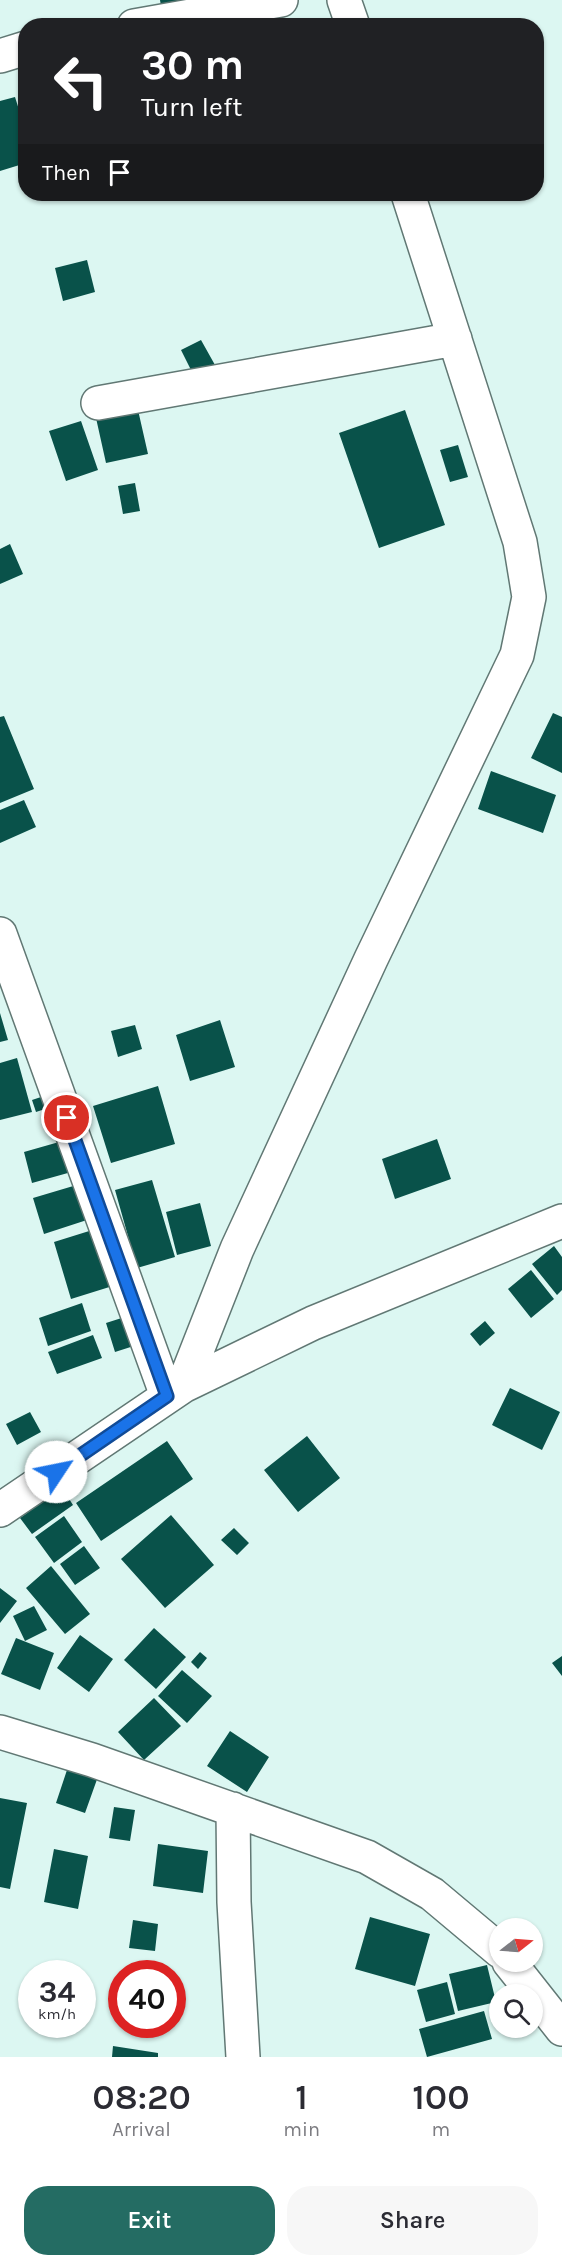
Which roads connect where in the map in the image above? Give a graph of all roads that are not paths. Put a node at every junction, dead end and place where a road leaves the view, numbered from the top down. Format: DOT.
graph roads {
  1 [pos="281,0"];
  2 [pos="344,0"];
  3 [pos="179,18"];
  4 [pos="350,18"];
  5 [pos="18,50"];
  6 [pos="0,56"];
  7 [pos="410,201"];
  8 [pos="455,339"];
  9 [pos="98,403"];
  10 [pos="0,934"];
  11 [pos="556,1233"];
  12 [pos="175,1391"];
  13 [pos="0,1510"];
  14 [pos="0,1732"];
  15 [pos="233,1809"];
  16 [pos="489,1942"];
  17 [pos="517,1972"];
  18 [pos="562,2029"];
  19 [pos="243,2057"];
  1 -- 3 [label="street"];
  2 -- 4 [label="street"];
  5 -- 6 [label="street"];
  7 -- 8 [label="street"];
  8 -- 9 [label="street"];
  8 -- 12 [label="street"];
  10 -- 12 [label="street"];
  11 -- 12 [label="street"];
  12 -- 13 [label="street"];
  14 -- 15 [label="street"];
  15 -- 16 [label="street"];
  15 -- 19 [label="street"];
  17 -- 18 [label="street"];
}
